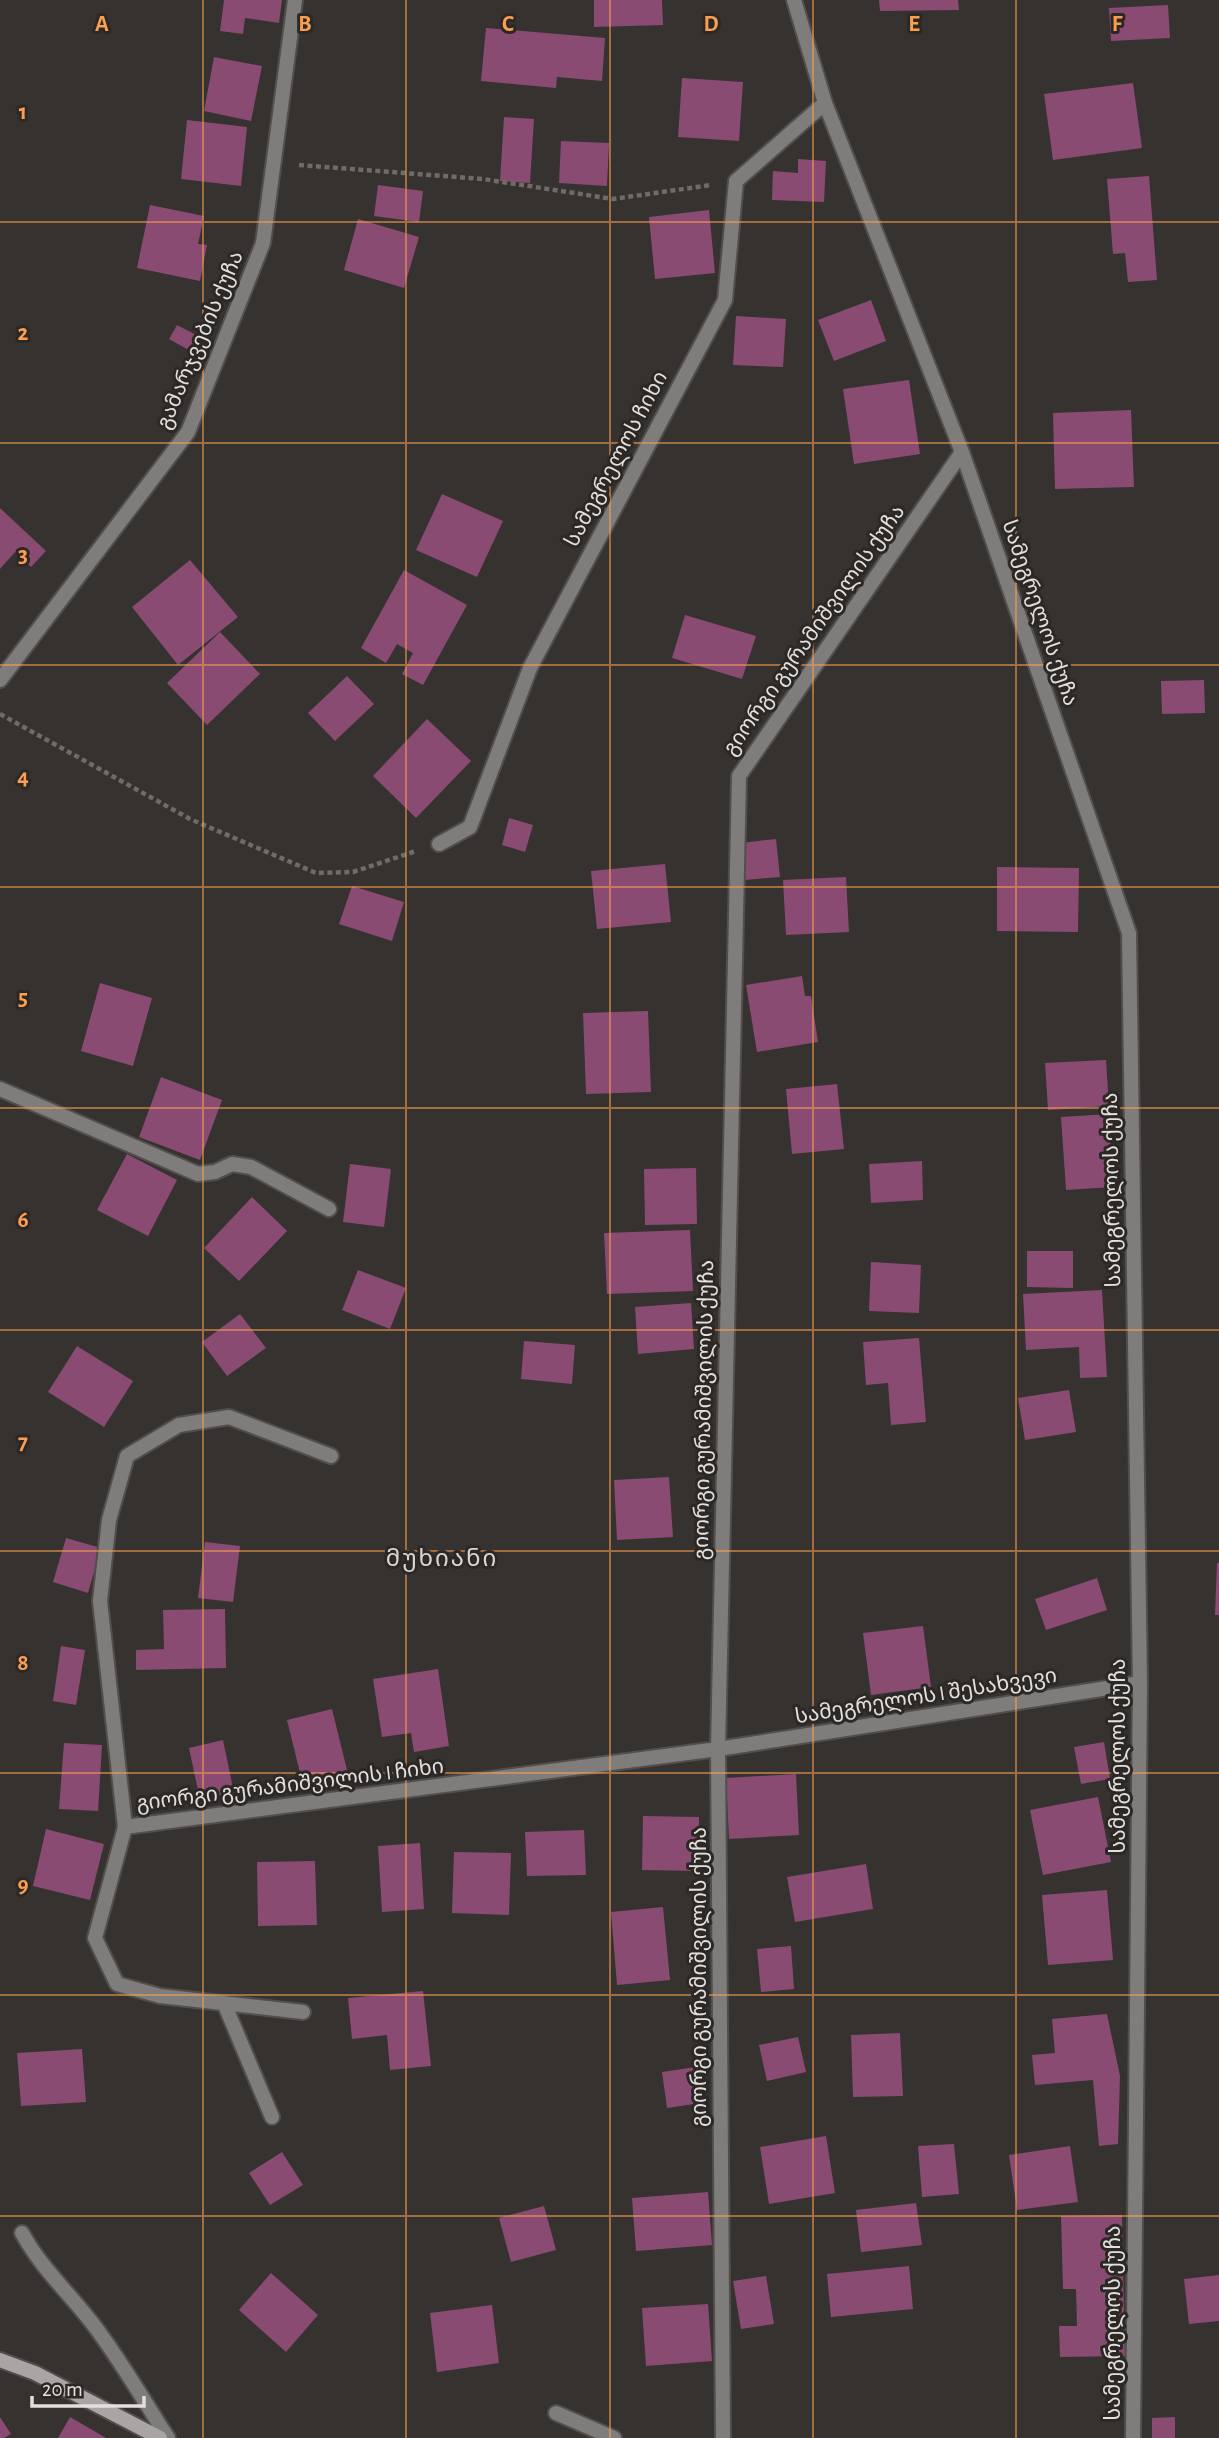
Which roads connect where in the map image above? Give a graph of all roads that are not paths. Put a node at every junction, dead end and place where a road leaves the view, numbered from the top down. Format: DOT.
graph roads {
  1 [pos="295,0"];
  2 [pos="794,0"];
  3 [pos="825,103"];
  4 [pos="962,452"];
  5 [pos="0,680"];
  6 [pos="439,844"];
  7 [pos="0,1089"];
  8 [pos="329,1209"];
  9 [pos="331,1456"];
  10 [pos="1140,1683"];
  11 [pos="718,1749"];
  12 [pos="125,1828"];
  13 [pos="224,2003"];
  14 [pos="303,2012"];
  15 [pos="272,2116"];
  16 [pos="22,2234"];
  17 [pos="0,2360"];
  18 [pos="556,2413"];
  19 [pos="160,2438"];
  20 [pos="168,2438"];
  21 [pos="614,2438"];
  22 [pos="723,2438"];
  23 [pos="1133,2438"];
  1 -- 5 [label="street, გამარჯვების ქუჩა"];
  2 -- 3 [label="street, სამეგრელოს ქუჩა"];
  3 -- 4 [label="street, სამეგრელოს ქუჩა"];
  3 -- 6 [label="street, სამეგრელოს ჩიხი"];
  4 -- 10 [label="street, სამეგრელოს ქუჩა"];
  4 -- 11 [label="street, გიორგი გურამიშვილის ქუჩა"];
  7 -- 8 [label="street"];
  9 -- 12 [label="street, გიორგი გურამიშვილის I ჩიხი"];
  10 -- 11 [label="street, სამეგრელოს I შესახვევი"];
  10 -- 23 [label="street, სამეგრელოს ქუჩა"];
  11 -- 12 [label="street, გიორგი გურამიშვილის I ჩიხი"];
  11 -- 22 [label="street, გიორგი გურამიშვილის ქუჩა"];
  12 -- 13 [label="street"];
  13 -- 14 [label="street"];
  13 -- 15 [label="street"];
  16 -- 20 [label="street"];
  17 -- 19 [label="street"];
  18 -- 21 [label="street"];
}
